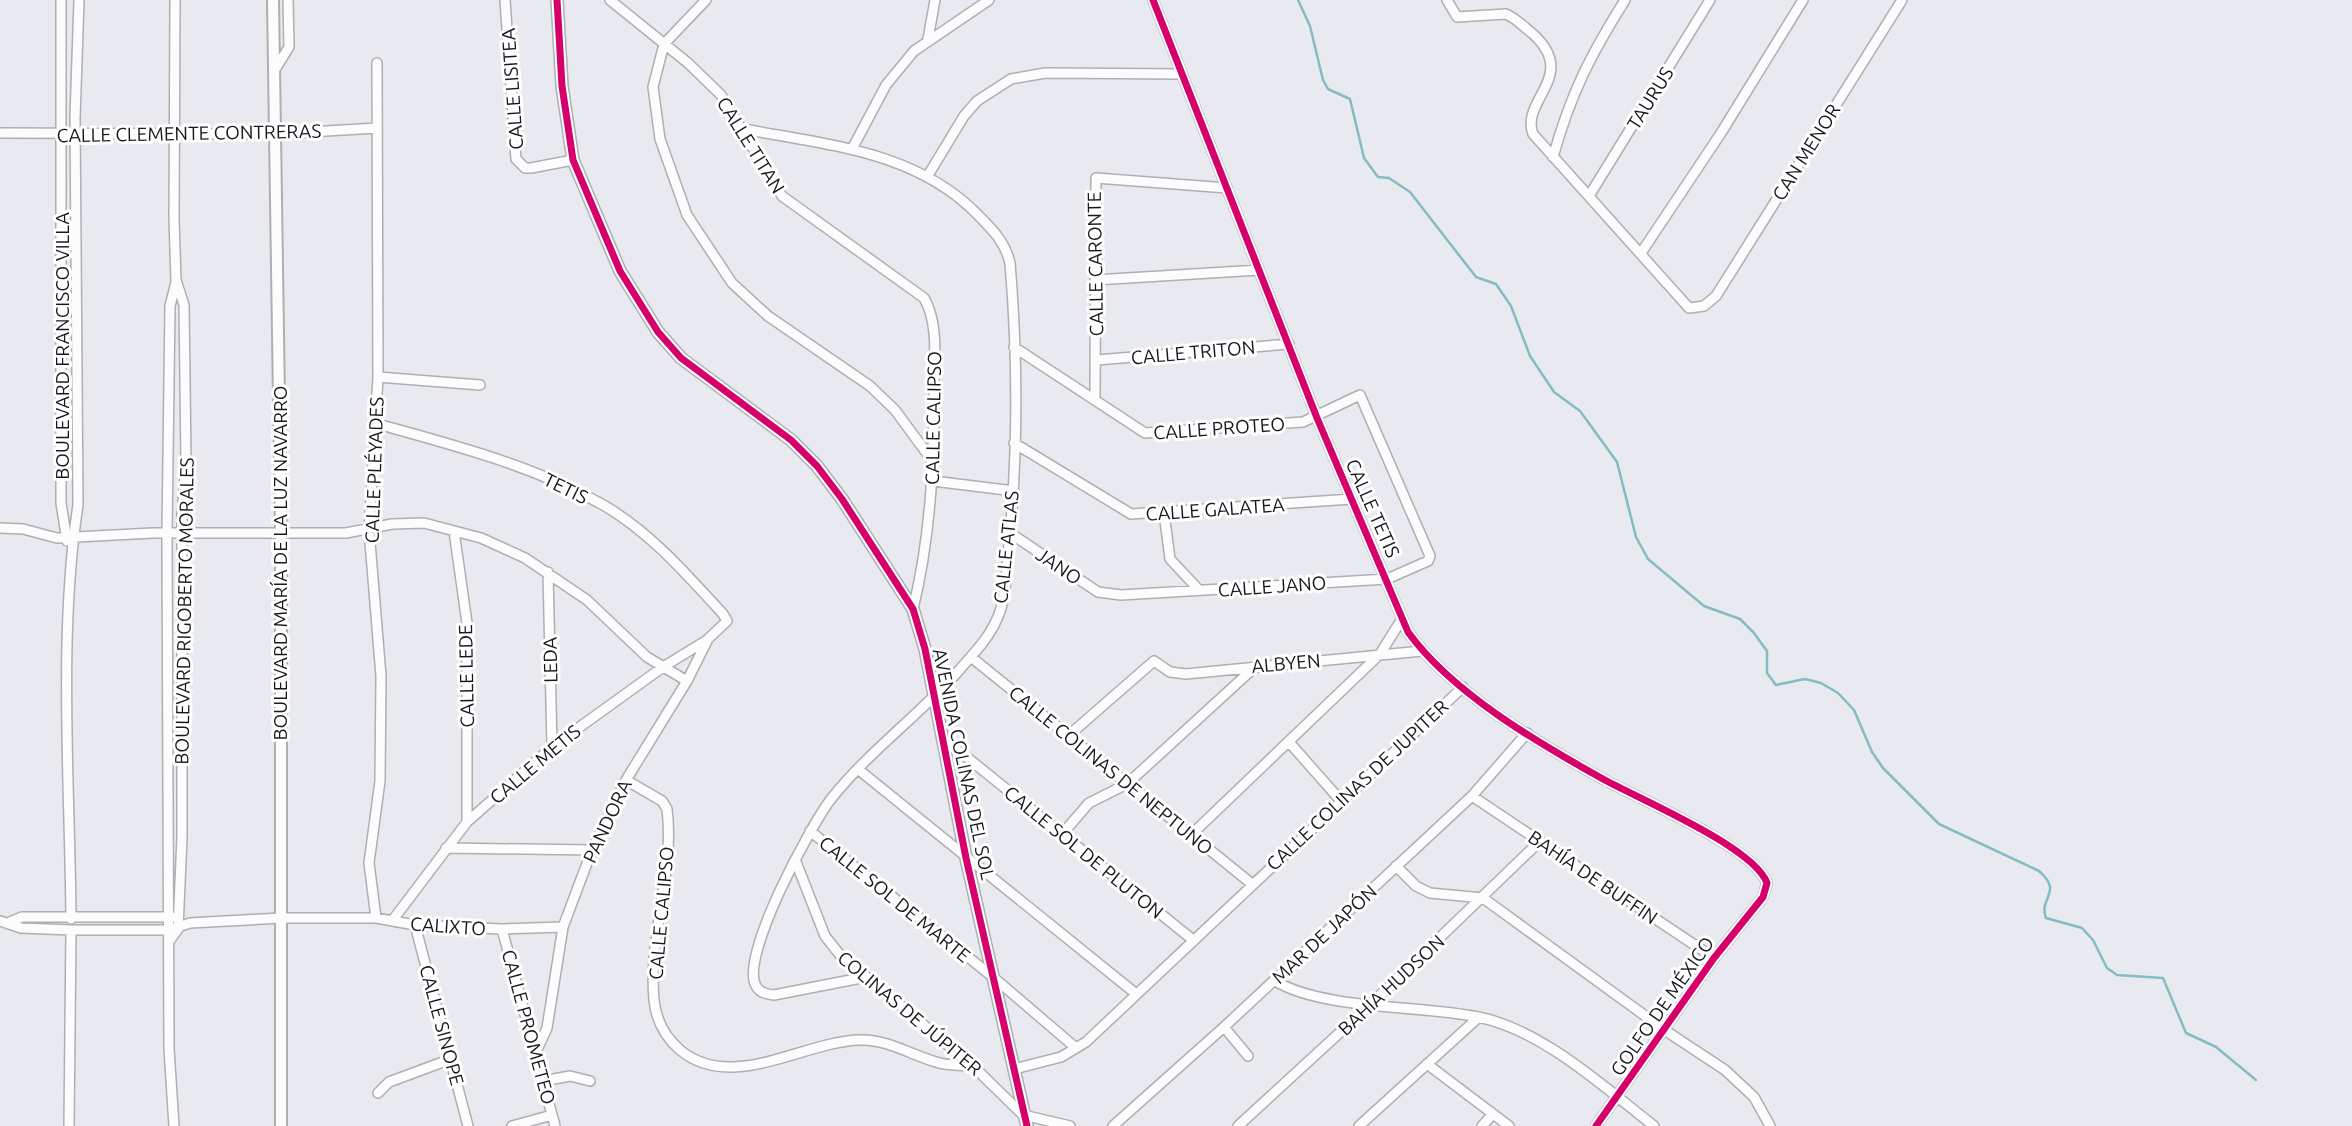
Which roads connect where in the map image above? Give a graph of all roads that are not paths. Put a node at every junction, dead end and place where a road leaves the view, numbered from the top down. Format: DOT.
graph roads {
  1 [pos="61,0"];
  2 [pos="79,0"];
  3 [pos="175,0"];
  4 [pos="273,0"];
  5 [pos="288,0"];
  6 [pos="505,0"];
  7 [pos="557,0"];
  8 [pos="610,0"];
  9 [pos="706,0"];
  10 [pos="936,0"];
  11 [pos="989,0"];
  12 [pos="1153,0"];
  13 [pos="1447,0"];
  14 [pos="1625,0"];
  15 [pos="1710,0"];
  16 [pos="1803,0"];
  17 [pos="1902,0"];
  18 [pos="928,40"];
  19 [pos="664,44"];
  20 [pos="377,63"];
  21 [pos="276,68"];
  22 [pos="1182,74"];
  23 [pos="377,128"];
  24 [pos="744,129"];
  25 [pos="0,133"];
  26 [pos="276,134"];
  27 [pos="60,135"];
  28 [pos="174,135"];
  29 [pos="75,136"];
  30 [pos="852,149"];
  31 [pos="1553,157"];
  32 [pos="573,160"];
  33 [pos="927,177"];
  34 [pos="1227,188"];
  35 [pos="1589,196"];
  36 [pos="76,198"];
  37 [pos="62,199"];
  38 [pos="1641,253"];
  39 [pos="1259,270"];
  40 [pos="176,280"];
  41 [pos="1095,280"];
  42 [pos="930,310"];
  43 [pos="1289,344"];
  44 [pos="1014,347"];
  45 [pos="1097,360"];
  46 [pos="378,377"];
  47 [pos="480,385"];
  48 [pos="1095,399"];
  49 [pos="1317,418"];
  50 [pos="374,423"];
  51 [pos="1014,443"];
  52 [pos="934,463"];
  53 [pos="933,481"];
  54 [pos="1014,491"];
  55 [pos="1352,499"];
  56 [pos="1164,513"];
  57 [pos="0,528"];
  58 [pos="369,530"];
  59 [pos="454,531"];
  60 [pos="1010,533"];
  61 [pos="167,534"];
  62 [pos="281,534"];
  63 [pos="70,535"];
  64 [pos="182,535"];
  65 [pos="1430,559"];
  66 [pos="548,572"];
  67 [pos="1387,579"];
  68 [pos="1199,590"];
  69 [pos="1110,595"];
  70 [pos="913,610"];
  71 [pos="723,614"];
  72 [pos="1402,619"];
  73 [pos="708,639"];
  74 [pos="1422,650"];
  75 [pos="1380,654"];
  76 [pos="971,657"];
  77 [pos="1257,664"];
  78 [pos="663,667"];
  79 [pos="687,681"];
  80 [pos="1463,687"];
  81 [pos="933,700"];
  82 [pos="1527,733"];
  83 [pos="1068,736"];
  84 [pos="943,738"];
  85 [pos="1289,742"];
  86 [pos="552,747"];
  87 [pos="859,770"];
  88 [pos="626,780"];
  89 [pos="1127,785"];
  90 [pos="1472,796"];
  91 [pos="1341,801"];
  92 [pos="467,822"];
  93 [pos="810,831"];
  94 [pos="1063,833"];
  95 [pos="1192,834"];
  96 [pos="1540,841"];
  97 [pos="446,848"];
  98 [pos="592,849"];
  99 [pos="966,858"];
  100 [pos="796,862"];
  101 [pos="1396,866"];
  102 [pos="1760,869"];
  103 [pos="1252,884"];
  104 [pos="1482,898"];
  105 [pos="173,917"];
  106 [pos="281,918"];
  107 [pos="376,918"];
  108 [pos="71,919"];
  109 [pos="5,921"];
  110 [pos="392,921"];
  111 [pos="190,923"];
  112 [pos="415,925"];
  113 [pos="563,927"];
  114 [pos="502,929"];
  115 [pos="71,930"];
  116 [pos="172,933"];
  117 [pos="1193,940"];
  118 [pos="1714,958"];
  119 [pos="866,977"];
  120 [pos="993,977"];
  121 [pos="1275,981"];
  122 [pos="1135,993"];
  123 [pos="1372,1003"];
  124 [pos="1479,1017"];
  125 [pos="1224,1027"];
  126 [pos="1666,1031"];
  127 [pos="1076,1048"];
  128 [pos="536,1052"];
  129 [pos="1248,1056"];
  130 [pos="451,1059"];
  131 [pos="1427,1064"];
  132 [pos="973,1066"];
  133 [pos="1014,1069"];
  134 [pos="543,1082"];
  135 [pos="590,1082"];
  136 [pos="378,1093"];
  137 [pos="1617,1097"];
  138 [pos="552,1115"];
  139 [pos="1492,1115"];
  140 [pos="1025,1121"];
  141 [pos="69,1126"];
  142 [pos="174,1126"];
  143 [pos="281,1126"];
  144 [pos="468,1126"];
  145 [pos="512,1126"];
  146 [pos="555,1126"];
  147 [pos="1070,1126"];
  148 [pos="1113,1126"];
  149 [pos="1238,1126"];
  150 [pos="1359,1126"];
  151 [pos="1482,1126"];
  152 [pos="1508,1126"];
  153 [pos="1596,1126"];
  154 [pos="1654,1126"];
  155 [pos="1770,1126"];
  1 -- 27 [label="street, BOULEVARD FRANCISCO VILLA"];
  2 -- 29 [label="street, BOULEVARD FRANCISCO VILLA"];
  3 -- 28 [label="street, BOULEVARD RIGOBERTO MORALES"];
  4 -- 21 [label="street, BOULEVARD MARÍA DE LA LUZ NAVARRO"];
  5 -- 21 [label="street"];
  6 -- 32 [label="street, CALLE LISITEA"];
  7 -- 32 [label="street, AVENIDA COLINAS DEL SOL"];
  8 -- 19 [label="street, CALLE TITAN"];
  9 -- 19 [label="street"];
  10 -- 18 [label="street"];
  11 -- 18 [label="street"];
  12 -- 22 [label="street, CALLE TETIS"];
  13 -- 31 [label="street"];
  14 -- 31 [label="street"];
  15 -- 35 [label="street, TAURUS"];
  16 -- 38 [label="street"];
  17 -- 38 [label="street, CAN MENOR"];
  18 -- 30 [label="street"];
  19 -- 24 [label="street, CALLE TITAN"];
  19 -- 52 [label="street"];
  20 -- 23 [label="street, CALLE PLÉYADES"];
  21 -- 26 [label="street, BOULEVARD MARÍA DE LA LUZ NAVARRO"];
  22 -- 33 [label="street"];
  22 -- 34 [label="street, CALLE TETIS"];
  23 -- 26 [label="street, CALLE CLEMENTE CONTRERAS"];
  23 -- 46 [label="street, CALLE PLÉYADES"];
  24 -- 30 [label="street, CALLE ATLAS"];
  24 -- 42 [label="street, CALLE TITAN"];
  25 -- 27 [label="street, CALLE CLEMENTE CONTRERAS"];
  26 -- 28 [label="street, CALLE CLEMENTE CONTRERAS"];
  26 -- 62 [label="street, BOULEVARD MARÍA DE LA LUZ NAVARRO"];
  27 -- 29 [label="street, CALLE CLEMENTE CONTRERAS"];
  27 -- 37 [label="street, BOULEVARD FRANCISCO VILLA"];
  28 -- 29 [label="street, CALLE CLEMENTE CONTRERAS"];
  28 -- 40 [label="street, BOULEVARD RIGOBERTO MORALES"];
  29 -- 36 [label="street, BOULEVARD FRANCISCO VILLA"];
  30 -- 33 [label="street, CALLE ATLAS"];
  31 -- 35 [label="street"];
  32 -- 70 [label="street, AVENIDA COLINAS DEL SOL"];
  33 -- 44 [label="street, CALLE ATLAS"];
  34 -- 39 [label="street, CALLE TETIS"];
  34 -- 41 [label="street, CALLE CARONTE"];
  35 -- 38 [label="street"];
  36 -- 37 [label="street"];
  36 -- 63 [label="street, BOULEVARD FRANCISCO VILLA"];
  37 -- 63 [label="street, BOULEVARD FRANCISCO VILLA"];
  39 -- 41 [label="street"];
  39 -- 43 [label="street, CALLE TETIS"];
  40 -- 61 [label="street, BOULEVARD RIGOBERTO MORALES"];
  40 -- 64 [label="street, BOULEVARD RIGOBERTO MORALES"];
  41 -- 45 [label="street, CALLE CARONTE"];
  42 -- 52 [label="street, CALLE CALIPSO"];
  43 -- 45 [label="street, CALLE TRITON"];
  43 -- 49 [label="street, CALLE TETIS"];
  44 -- 48 [label="street, CALLE PROTEO"];
  44 -- 51 [label="street, CALLE ATLAS"];
  45 -- 48 [label="street, CALLE CARONTE"];
  46 -- 47 [label="street"];
  46 -- 50 [label="street, CALLE PLÉYADES"];
  48 -- 49 [label="street, CALLE PROTEO"];
  49 -- 55 [label="street, CALLE TETIS"];
  49 -- 65 [label="street, CALLE PROTEO"];
  50 -- 58 [label="street, CALLE PLÉYADES"];
  50 -- 71 [label="street, TETIS"];
  51 -- 54 [label="street, CALLE ATLAS"];
  51 -- 56 [label="street, CALLE GALATEA"];
  52 -- 53 [label="street, CALLE CALIPSO"];
  53 -- 54 [label="street"];
  53 -- 70 [label="street, CALLE CALIPSO"];
  54 -- 60 [label="street, CALLE ATLAS"];
  55 -- 56 [label="street, CALLE GALATEA"];
  55 -- 67 [label="street, CALLE TETIS"];
  56 -- 68 [label="street"];
  57 -- 63 [label="street"];
  58 -- 59 [label="street"];
  58 -- 62 [label="street"];
  58 -- 107 [label="street, CALLE PLÉYADES"];
  59 -- 66 [label="street"];
  59 -- 92 [label="street, CALLE LEDE"];
  60 -- 69 [label="street, JANO"];
  60 -- 76 [label="street, CALLE ATLAS"];
  61 -- 63 [label="street"];
  61 -- 64 [label="street"];
  61 -- 105 [label="street, BOULEVARD RIGOBERTO MORALES"];
  62 -- 64 [label="street"];
  62 -- 106 [label="street, BOULEVARD MARÍA DE LA LUZ NAVARRO"];
  63 -- 108 [label="street, BOULEVARD FRANCISCO VILLA"];
  64 -- 105 [label="street, BOULEVARD RIGOBERTO MORALES"];
  65 -- 67 [label="street, CALLE JANO"];
  66 -- 78 [label="street"];
  66 -- 86 [label="street, LEDA"];
  67 -- 68 [label="street, CALLE JANO"];
  67 -- 72 [label="street, CALLE TETIS"];
  68 -- 69 [label="street, CALLE JANO"];
  70 -- 81 [label="street, AVENIDA COLINAS DEL SOL"];
  71 -- 73 [label="street, PANDORA"];
  72 -- 74 [label="street, CALLE TETIS"];
  72 -- 75 [label="street"];
  73 -- 78 [label="street, CALLE METIS"];
  73 -- 79 [label="street, PANDORA"];
  74 -- 75 [label="street, ALBYEN"];
  74 -- 80 [label="street, CALLE TETIS"];
  75 -- 77 [label="street, ALBYEN"];
  75 -- 85 [label="street"];
  76 -- 81 [label="street, CALLE ATLAS"];
  76 -- 83 [label="street, CALLE COLINAS DE NEPTUNO"];
  77 -- 83 [label="street, ALBYEN"];
  77 -- 89 [label="street"];
  78 -- 79 [label="street"];
  78 -- 86 [label="street, CALLE METIS"];
  79 -- 88 [label="street, PANDORA"];
  80 -- 82 [label="street, CALLE TETIS"];
  80 -- 91 [label="street, CALLE COLINAS DE JUPITER"];
  81 -- 84 [label="street, AVENIDA COLINAS DEL SOL"];
  81 -- 87 [label="street, CALLE ATLAS"];
  82 -- 90 [label="street, MAR DE JAPÓN"];
  82 -- 102 [label="street, CALLE TETIS"];
  83 -- 89 [label="street, CALLE COLINAS DE NEPTUNO"];
  84 -- 94 [label="street, CALLE SOL DE PLUTON"];
  84 -- 99 [label="street, AVENIDA COLINAS DEL SOL"];
  85 -- 91 [label="street"];
  85 -- 95 [label="street"];
  86 -- 92 [label="street, CALLE METIS"];
  87 -- 93 [label="street, CALLE ATLAS"];
  87 -- 99 [label="street"];
  88 -- 98 [label="street, PANDORA"];
  88 -- 132 [label="street, CALLE CALIPSO"];
  89 -- 94 [label="street"];
  89 -- 95 [label="street, CALLE COLINAS DE NEPTUNO"];
  90 -- 96 [label="street, BAHÍA DE BUFFIN"];
  90 -- 101 [label="street, MAR DE JAPÓN"];
  91 -- 103 [label="street, CALLE COLINAS DE JUPITER"];
  92 -- 97 [label="street, CALLE METIS"];
  93 -- 100 [label="street, CALLE ATLAS"];
  93 -- 120 [label="street, CALLE SOL DE MARTE"];
  94 -- 117 [label="street, CALLE SOL DE PLUTON"];
  95 -- 103 [label="street, CALLE COLINAS DE NEPTUNO"];
  96 -- 104 [label="street, BAHÍA HUDSON"];
  96 -- 118 [label="street, BAHÍA DE BUFFIN"];
  97 -- 98 [label="street"];
  97 -- 110 [label="street, CALLE METIS"];
  98 -- 113 [label="street, PANDORA"];
  99 -- 120 [label="street, AVENIDA COLINAS DEL SOL"];
  99 -- 122 [label="street"];
  100 -- 119 [label="street, COLINAS DE JÚPITER"];
  100 -- 119 [label="street, CALLE ATLAS"];
  101 -- 104 [label="street"];
  101 -- 121 [label="street, MAR DE JAPÓN"];
  102 -- 118 [label="street, GOLFO DE MÉXICO"];
  103 -- 117 [label="street, CALLE COLINAS DE JUPITER"];
  104 -- 123 [label="street, BAHÍA HUDSON"];
  104 -- 126 [label="street"];
  105 -- 108 [label="street"];
  105 -- 111 [label="street"];
  105 -- 116 [label="street, BOULEVARD RIGOBERTO MORALES"];
  106 -- 107 [label="street, CALIXTO"];
  106 -- 111 [label="street, CALIXTO"];
  106 -- 143 [label="street, BOULEVARD MARÍA DE LA LUZ NAVARRO"];
  107 -- 110 [label="street, CALIXTO"];
  108 -- 109 [label="street"];
  109 -- 115 [label="street"];
  110 -- 112 [label="street, CALIXTO"];
  111 -- 116 [label="street"];
  112 -- 114 [label="street, CALIXTO"];
  112 -- 130 [label="street, CALLE SINOPE"];
  113 -- 114 [label="street, CALIXTO"];
  113 -- 128 [label="street, PANDORA"];
  114 -- 128 [label="street, CALLE PROMETEO"];
  115 -- 116 [label="street"];
  115 -- 141 [label="street"];
  116 -- 142 [label="street, BOULEVARD RIGOBERTO MORALES"];
  117 -- 122 [label="street, CALLE COLINAS DE JUPITER"];
  118 -- 126 [label="street, GOLFO DE MÉXICO"];
  119 -- 132 [label="street, COLINAS DE JÚPITER"];
  120 -- 127 [label="street, CALLE SOL DE MARTE"];
  120 -- 133 [label="street, AVENIDA COLINAS DEL SOL"];
  121 -- 123 [label="street"];
  121 -- 125 [label="street, MAR DE JAPÓN"];
  122 -- 127 [label="street, CALLE COLINAS DE JUPITER"];
  123 -- 124 [label="street"];
  123 -- 149 [label="street, BAHÍA HUDSON"];
  124 -- 131 [label="street"];
  124 -- 137 [label="street"];
  125 -- 129 [label="street"];
  125 -- 148 [label="street, MAR DE JAPÓN"];
  126 -- 137 [label="street, GOLFO DE MÉXICO"];
  126 -- 155 [label="street"];
  127 -- 133 [label="street, CALLE COLINAS DE JUPITER"];
  128 -- 134 [label="street, CALLE PROMETEO"];
  130 -- 136 [label="street"];
  130 -- 144 [label="street, CALLE SINOPE"];
  131 -- 139 [label="street"];
  131 -- 150 [label="street"];
  132 -- 140 [label="street, COLINAS DE JÚPITER"];
  133 -- 140 [label="street, AVENIDA COLINAS DEL SOL"];
  134 -- 135 [label="street"];
  134 -- 138 [label="street, CALLE PROMETEO"];
  137 -- 153 [label="street, GOLFO DE MÉXICO"];
  137 -- 154 [label="street"];
  138 -- 145 [label="street"];
  138 -- 146 [label="street, CALLE PROMETEO"];
  139 -- 151 [label="street"];
  139 -- 152 [label="street"];
  140 -- 147 [label="street"];
}
